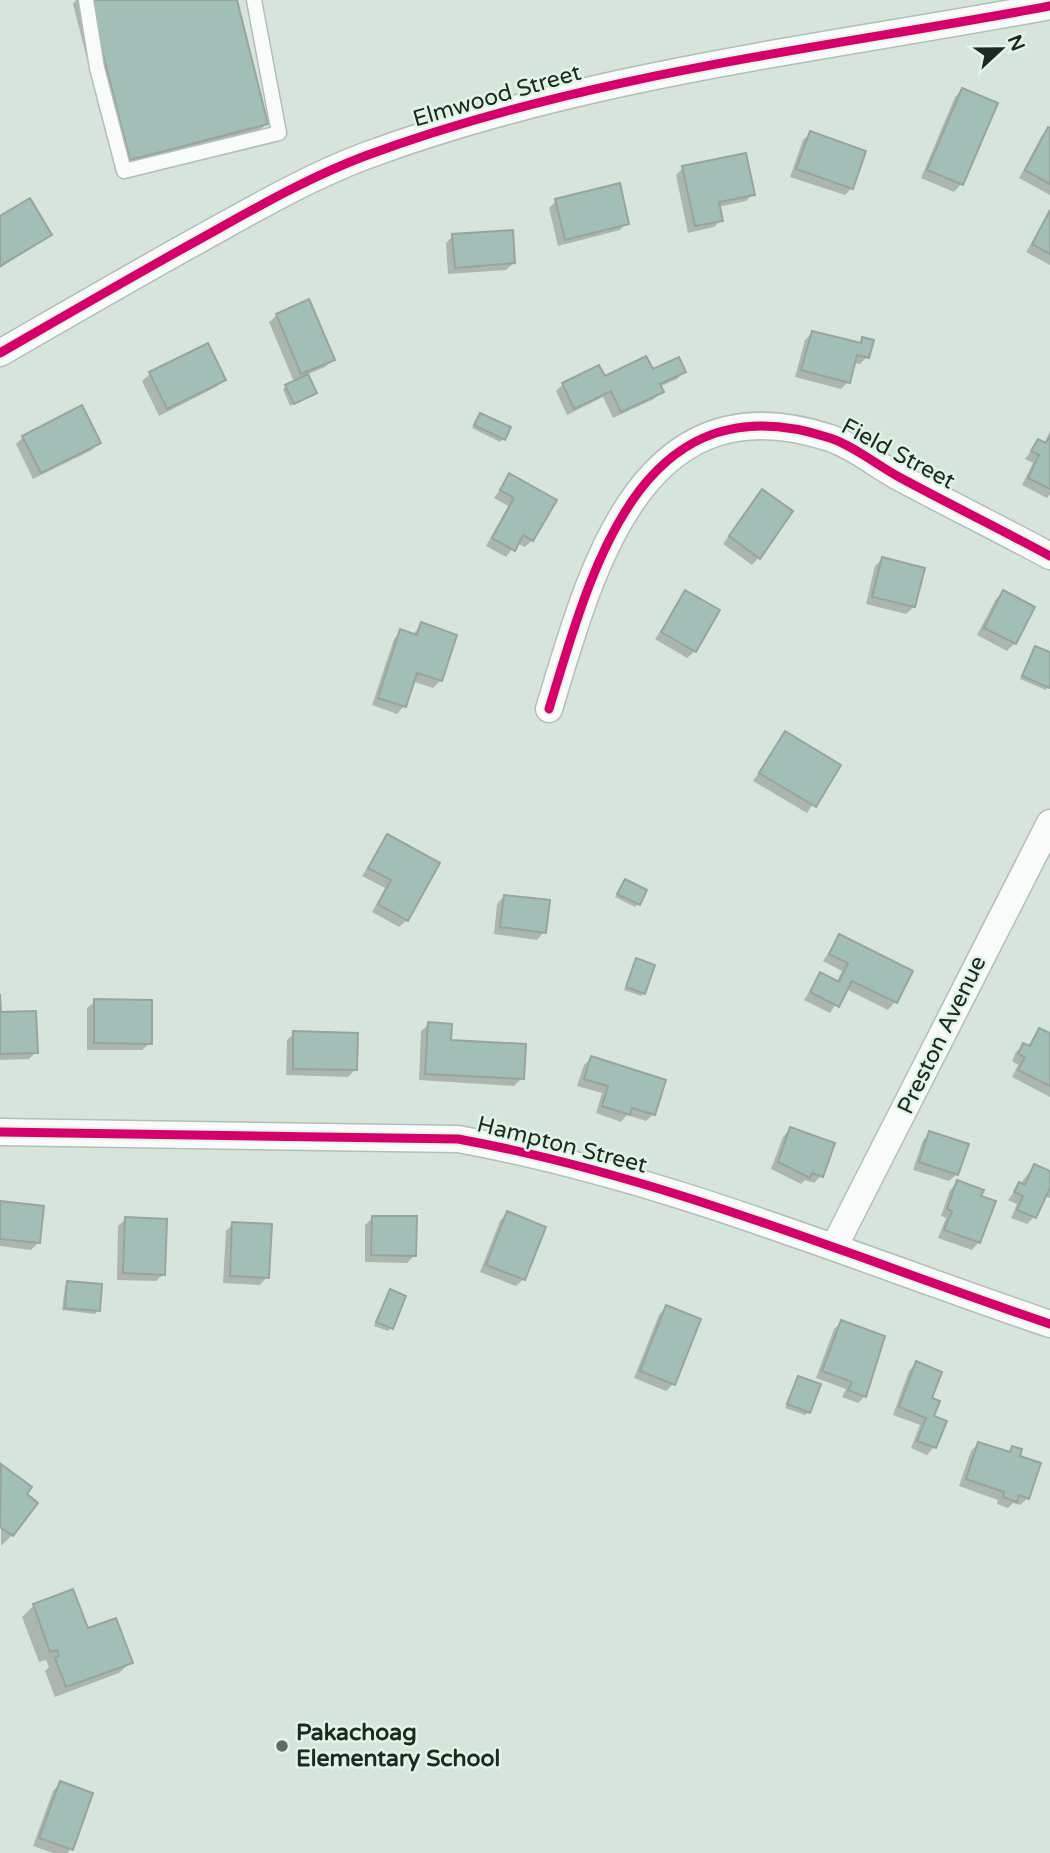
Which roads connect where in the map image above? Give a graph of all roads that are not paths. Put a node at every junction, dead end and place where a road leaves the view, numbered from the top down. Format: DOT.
graph roads {
  1 [pos="86,0"];
  2 [pos="254,0"];
  3 [pos="1050,6"];
  4 [pos="0,353"];
  5 [pos="1050,556"];
  6 [pos="549,709"];
  7 [pos="1050,823"];
  8 [pos="0,1132"];
  9 [pos="834,1247"];
  10 [pos="1050,1324"];
  1 -- 2 [label="lane"];
  3 -- 4 [label="street, Elmwood Street"];
  5 -- 6 [label="street, Field Street"];
  7 -- 9 [label="street, Preston Avenue"];
  8 -- 9 [label="street, Hampton Street"];
  9 -- 10 [label="street, Hampton Street"];
}
